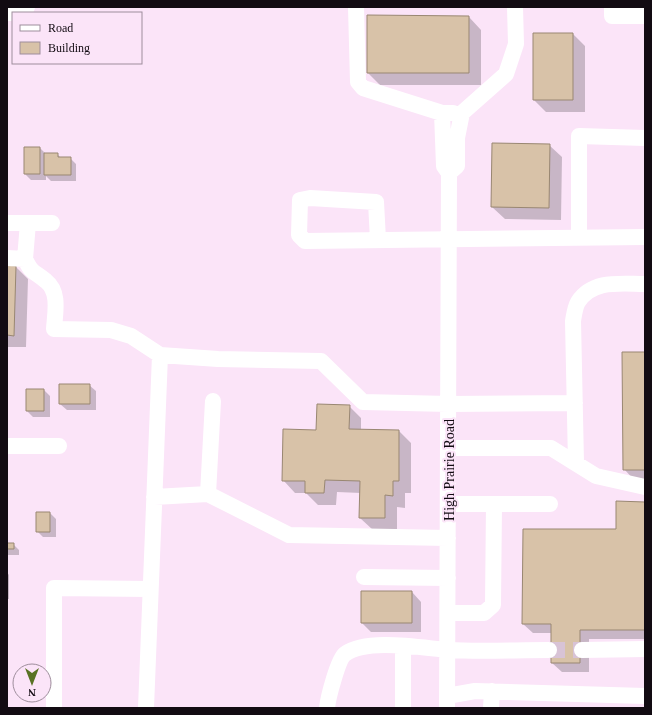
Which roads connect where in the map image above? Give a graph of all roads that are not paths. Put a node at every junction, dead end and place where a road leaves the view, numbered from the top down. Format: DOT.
graph roads {
  1 [pos="356,7"];
  2 [pos="515,7"];
  3 [pos="612,7"];
  4 [pos="645,16"];
  5 [pos="442,113"];
  6 [pos="462,113"];
  7 [pos="645,138"];
  8 [pos="449,173"];
  9 [pos="7,223"];
  10 [pos="28,223"];
  11 [pos="52,223"];
  12 [pos="450,236"];
  13 [pos="645,237"];
  14 [pos="579,238"];
  15 [pos="378,240"];
  16 [pos="7,258"];
  17 [pos="25,259"];
  18 [pos="645,284"];
  19 [pos="160,355"];
  20 [pos="213,401"];
  21 [pos="575,403"];
  22 [pos="449,404"];
  23 [pos="7,446"];
  24 [pos="60,446"];
  25 [pos="449,448"];
  26 [pos="576,463"];
  27 [pos="645,487"];
  28 [pos="208,494"];
  29 [pos="154,498"];
  30 [pos="448,504"];
  31 [pos="494,504"];
  32 [pos="550,504"];
  33 [pos="448,538"];
  34 [pos="364,577"];
  35 [pos="448,578"];
  36 [pos="150,589"];
  37 [pos="448,613"];
  38 [pos="403,646"];
  39 [pos="645,649"];
  40 [pos="448,650"];
  41 [pos="549,650"];
  42 [pos="582,650"];
  43 [pos="492,691"];
  44 [pos="645,696"];
  45 [pos="447,702"];
  46 [pos="54,708"];
  47 [pos="146,708"];
  48 [pos="327,708"];
  49 [pos="403,708"];
  50 [pos="491,708"];
  1 -- 5 [label="street"];
  2 -- 6 [label="street"];
  3 -- 4 [label="street"];
  5 -- 6 [label="street"];
  5 -- 8 [label="street"];
  6 -- 8 [label="street"];
  7 -- 14 [label="street"];
  8 -- 12 [label="street, High Prairie Road"];
  9 -- 10 [label="street"];
  10 -- 11 [label="street"];
  10 -- 17 [label="street"];
  12 -- 14 [label="street"];
  12 -- 15 [label="street"];
  12 -- 22 [label="street, High Prairie Road"];
  13 -- 14 [label="street"];
  15 -- 15 [label="street"];
  16 -- 17 [label="street"];
  17 -- 19 [label="street"];
  18 -- 21 [label="street"];
  19 -- 22 [label="street"];
  19 -- 29 [label="street"];
  20 -- 28 [label="street"];
  21 -- 22 [label="street"];
  21 -- 26 [label="street"];
  22 -- 25 [label="street, High Prairie Road"];
  23 -- 24 [label="street"];
  25 -- 26 [label="street"];
  25 -- 30 [label="street, High Prairie Road"];
  26 -- 27 [label="street"];
  28 -- 29 [label="street"];
  28 -- 33 [label="street"];
  29 -- 36 [label="street"];
  30 -- 31 [label="street"];
  30 -- 33 [label="street, High Prairie Road"];
  31 -- 32 [label="street"];
  31 -- 37 [label="street"];
  33 -- 35 [label="street, High Prairie Road"];
  34 -- 35 [label="street"];
  35 -- 37 [label="street, High Prairie Road"];
  36 -- 46 [label="street"];
  36 -- 47 [label="street"];
  37 -- 40 [label="street, High Prairie Road"];
  38 -- 40 [label="street"];
  38 -- 48 [label="street"];
  38 -- 49 [label="street"];
  39 -- 42 [label="street"];
  40 -- 41 [label="street"];
  40 -- 45 [label="street, High Prairie Road"];
  43 -- 44 [label="street"];
  43 -- 45 [label="street"];
  43 -- 50 [label="street"];
}
